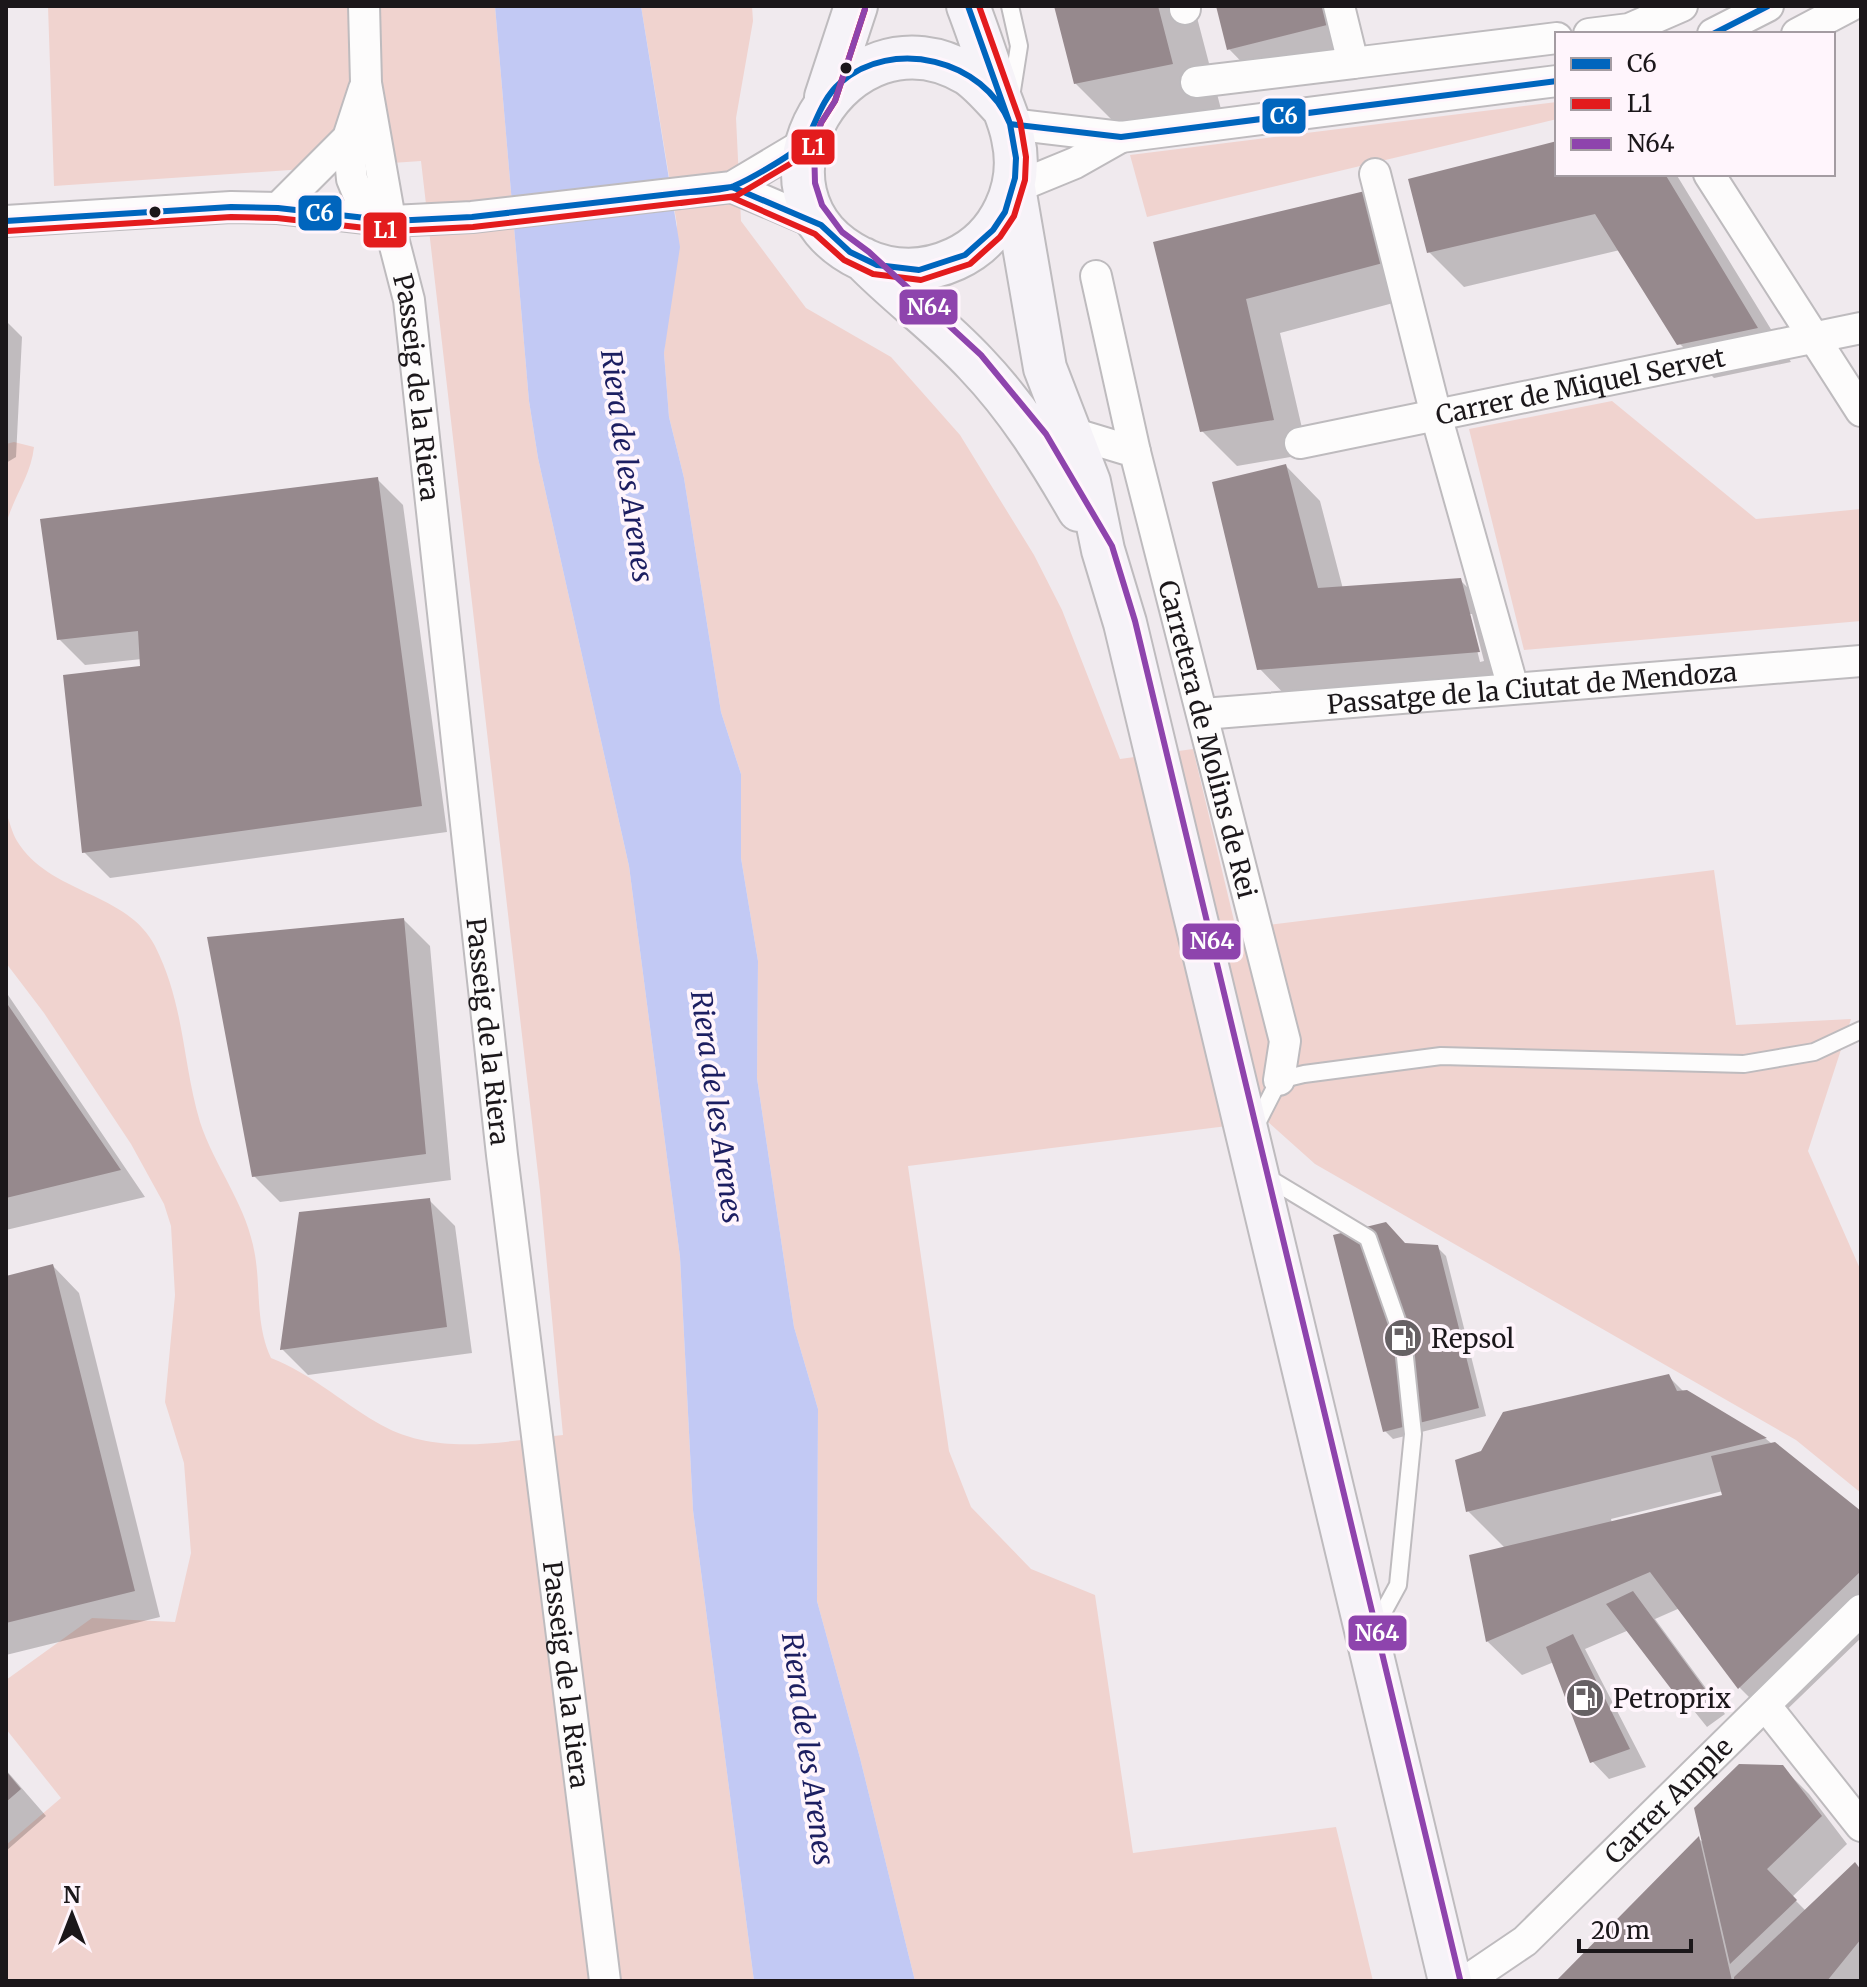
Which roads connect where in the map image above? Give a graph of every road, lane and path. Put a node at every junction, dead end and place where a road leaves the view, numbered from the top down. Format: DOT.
graph roads {
  1 [pos="364,6"];
  2 [pos="856,6"];
  3 [pos="968,6"];
  4 [pos="1010,6"];
  5 [pos="1339,6"];
  6 [pos="1682,6"];
  7 [pos="1768,6"];
  8 [pos="1850,6"];
  9 [pos="1628,23"];
  10 [pos="1596,32"];
  11 [pos="1717,32"];
  12 [pos="1801,32"];
  13 [pos="1555,38"];
  14 [pos="1353,63"];
  15 [pos="1555,81"];
  16 [pos="1196,82"];
  17 [pos="366,83"];
  18 [pos="826,97"];
  19 [pos="1007,117"];
  20 [pos="1121,137"];
  21 [pos="348,138"];
  22 [pos="804,144"];
  23 [pos="1375,174"];
  24 [pos="1710,176"];
  25 [pos="732,187"];
  26 [pos="1014,188"];
  27 [pos="278,208"];
  28 [pos="380,220"];
  29 [pos="6,221"];
  30 [pos="821,225"];
  31 [pos="862,259"];
  32 [pos="1096,276"];
  33 [pos="1861,328"];
  34 [pos="1812,337"];
  35 [pos="1861,411"];
  36 [pos="1436,415"];
  37 [pos="1072,433"];
  38 [pos="1300,443"];
  39 [pos="1135,452"];
  40 [pos="1103,550"];
  41 [pos="1861,661"];
  42 [pos="1513,688"];
  43 [pos="1203,714"];
  44 [pos="1861,1030"];
  45 [pos="1279,1080"];
  46 [pos="1254,1154"];
  47 [pos="1861,1610"];
  48 [pos="1369,1638"];
  49 [pos="1765,1705"];
  50 [pos="1861,1826"];
  51 [pos="605,1981"];
  52 [pos="1450,1981"];
  53 [pos="1466,1981"];
  1 -- 17 [label="street, Passeig de la Riera"];
  2 -- 18 [label="main road, Carretera de Molins de Rei"];
  3 -- 19 [label="main road, Carretera de Molins de Rei"];
  4 -- 19 [label="lane"];
  5 -- 14 [label="street"];
  6 -- 9 [label="street"];
  7 -- 11 [label="street"];
  8 -- 12 [label="street"];
  9 -- 10 [label="street"];
  13 -- 14 [label="street"];
  14 -- 16 [label="street"];
  15 -- 20 [label="street"];
  17 -- 21 [label="street, Passeig de la Riera"];
  17 -- 28 [label="street, Passeig de la Riera"];
  18 -- 19 [label="main road, Carretera de Molins de Rei"];
  18 -- 22 [label="main road, Carretera de Molins de Rei"];
  19 -- 20 [label="street"];
  19 -- 26 [label="main road, Carretera de Molins de Rei"];
  20 -- 26 [label="street"];
  21 -- 27 [label="street, Passeig de la Riera"];
  21 -- 28 [label="street, Passeig de la Riera"];
  22 -- 25 [label="street"];
  22 -- 30 [label="main road, Carretera de Molins de Rei"];
  23 -- 36 [label="street"];
  24 -- 34 [label="street"];
  25 -- 28 [label="street"];
  25 -- 30 [label="street"];
  26 -- 31 [label="main road, Carretera de Molins de Rei"];
  26 -- 37 [label="main road, Carretera de Molins de Rei"];
  27 -- 28 [label="street"];
  27 -- 29 [label="street"];
  28 -- 51 [label="street, Passeig de la Riera"];
  30 -- 31 [label="main road, Carretera de Molins de Rei"];
  31 -- 40 [label="main road, Carretera de Molins de Rei"];
  32 -- 39 [label="street, Carretera de Molins de Rei"];
  33 -- 34 [label="street, Carrer de Miquel Servet"];
  34 -- 35 [label="street"];
  34 -- 36 [label="street, Carrer de Miquel Servet"];
  36 -- 38 [label="street, Carrer de Miquel Servet"];
  36 -- 42 [label="street"];
  37 -- 39 [label="street"];
  37 -- 40 [label="main road, Carretera de Molins de Rei"];
  39 -- 43 [label="street, Carretera de Molins de Rei"];
  40 -- 46 [label="main road, Carretera de Molins de Rei"];
  41 -- 42 [label="street, Passatge de la Ciutat de Mendoza"];
  42 -- 43 [label="street, Passatge de la Ciutat de Mendoza"];
  43 -- 45 [label="street, Carretera de Molins de Rei"];
  44 -- 45 [label="lane"];
  45 -- 46 [label="lane, Carretera de Molins de Rei"];
  46 -- 48 [label="main road"];
  46 -- 48 [label="lane"];
  47 -- 49 [label="street, Carrer Ample"];
  48 -- 52 [label="main road"];
  49 -- 50 [label="street"];
  49 -- 53 [label="street, Carrer Ample"];
}
